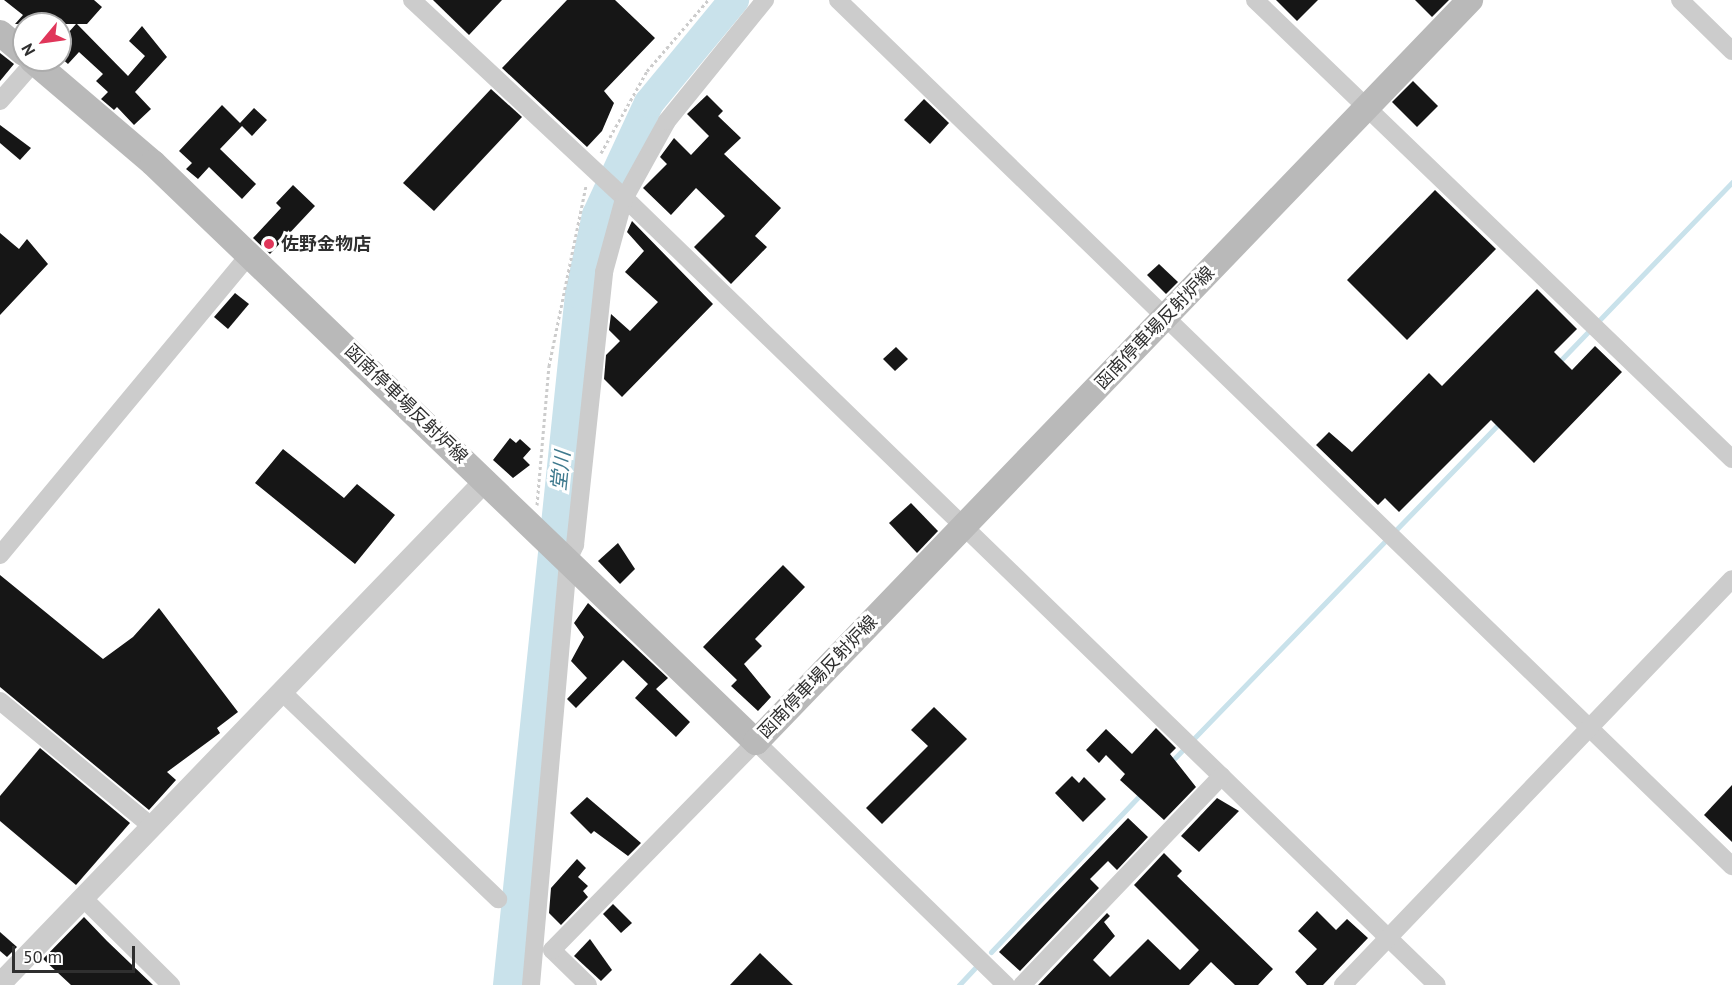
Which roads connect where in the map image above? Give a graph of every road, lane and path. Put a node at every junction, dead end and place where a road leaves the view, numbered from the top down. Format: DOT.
graph roads {
  1 [pos="412,0"];
  2 [pos="708,0"];
  3 [pos="765,0"];
  4 [pos="838,0"];
  5 [pos="1255,0"];
  6 [pos="1470,0"];
  7 [pos="1680,0"];
  8 [pos="0,33"];
  9 [pos="12,43"];
  10 [pos="1732,51"];
  11 [pos="20,72"];
  12 [pos="46,72"];
  13 [pos="0,101"];
  14 [pos="1367,108"];
  15 [pos="593,172"];
  16 [pos="622,197"];
  17 [pos="249,255"];
  18 [pos="1165,317"];
  19 [pos="1732,459"];
  20 [pos="486,480"];
  21 [pos="965,525"];
  22 [pos="536,529"];
  23 [pos="0,555"];
  24 [pos="568,560"];
  25 [pos="1732,579"];
  26 [pos="281,691"];
  27 [pos="0,701"];
  28 [pos="1588,728"];
  29 [pos="756,742"];
  30 [pos="1222,776"];
  31 [pos="151,826"];
  32 [pos="1732,866"];
  33 [pos="83,898"];
  34 [pos="498,899"];
  35 [pos="1389,938"];
  36 [pos="543,947"];
  37 [pos="0,984"];
  38 [pos="171,985"];
  39 [pos="531,985"];
  40 [pos="588,985"];
  41 [pos="1006,985"];
  42 [pos="1022,985"];
  43 [pos="1343,985"];
  44 [pos="1437,985"];
  1 -- 15 [label="street"];
  2 -- 15 [label="path"];
  3 -- 16 [label="street"];
  4 -- 18 [label="street"];
  5 -- 14 [label="street"];
  6 -- 14 [label="main road, 函南停車場反射炉線"];
  7 -- 10 [label="street"];
  8 -- 9 [label="main road, 函南停車場反射炉線"];
  11 -- 13 [label="street"];
  12 -- 17 [label="main road, 函南停車場反射炉線"];
  14 -- 18 [label="main road, 函南停車場反射炉線"];
  14 -- 19 [label="street"];
  15 -- 16 [label="street"];
  15 -- 22 [label="path"];
  16 -- 21 [label="street"];
  16 -- 24 [label="street"];
  17 -- 20 [label="main road, 函南停車場反射炉線"];
  17 -- 23 [label="street"];
  18 -- 21 [label="main road, 函南停車場反射炉線"];
  18 -- 28 [label="street"];
  20 -- 22 [label="main road, 函南停車場反射炉線"];
  20 -- 26 [label="street"];
  21 -- 29 [label="main road, 函南停車場反射炉線"];
  21 -- 30 [label="street"];
  22 -- 24 [label="main road, 函南停車場反射炉線"];
  24 -- 29 [label="main road, 函南停車場反射炉線"];
  24 -- 36 [label="street"];
  25 -- 28 [label="street"];
  26 -- 31 [label="street"];
  26 -- 34 [label="street"];
  27 -- 31 [label="street"];
  28 -- 32 [label="street"];
  28 -- 35 [label="street"];
  29 -- 36 [label="street"];
  29 -- 41 [label="street"];
  30 -- 35 [label="street"];
  30 -- 42 [label="street"];
  31 -- 33 [label="street"];
  33 -- 37 [label="street"];
  33 -- 38 [label="street"];
  35 -- 43 [label="street"];
  35 -- 44 [label="street"];
  36 -- 39 [label="street"];
  36 -- 40 [label="street"];
}
